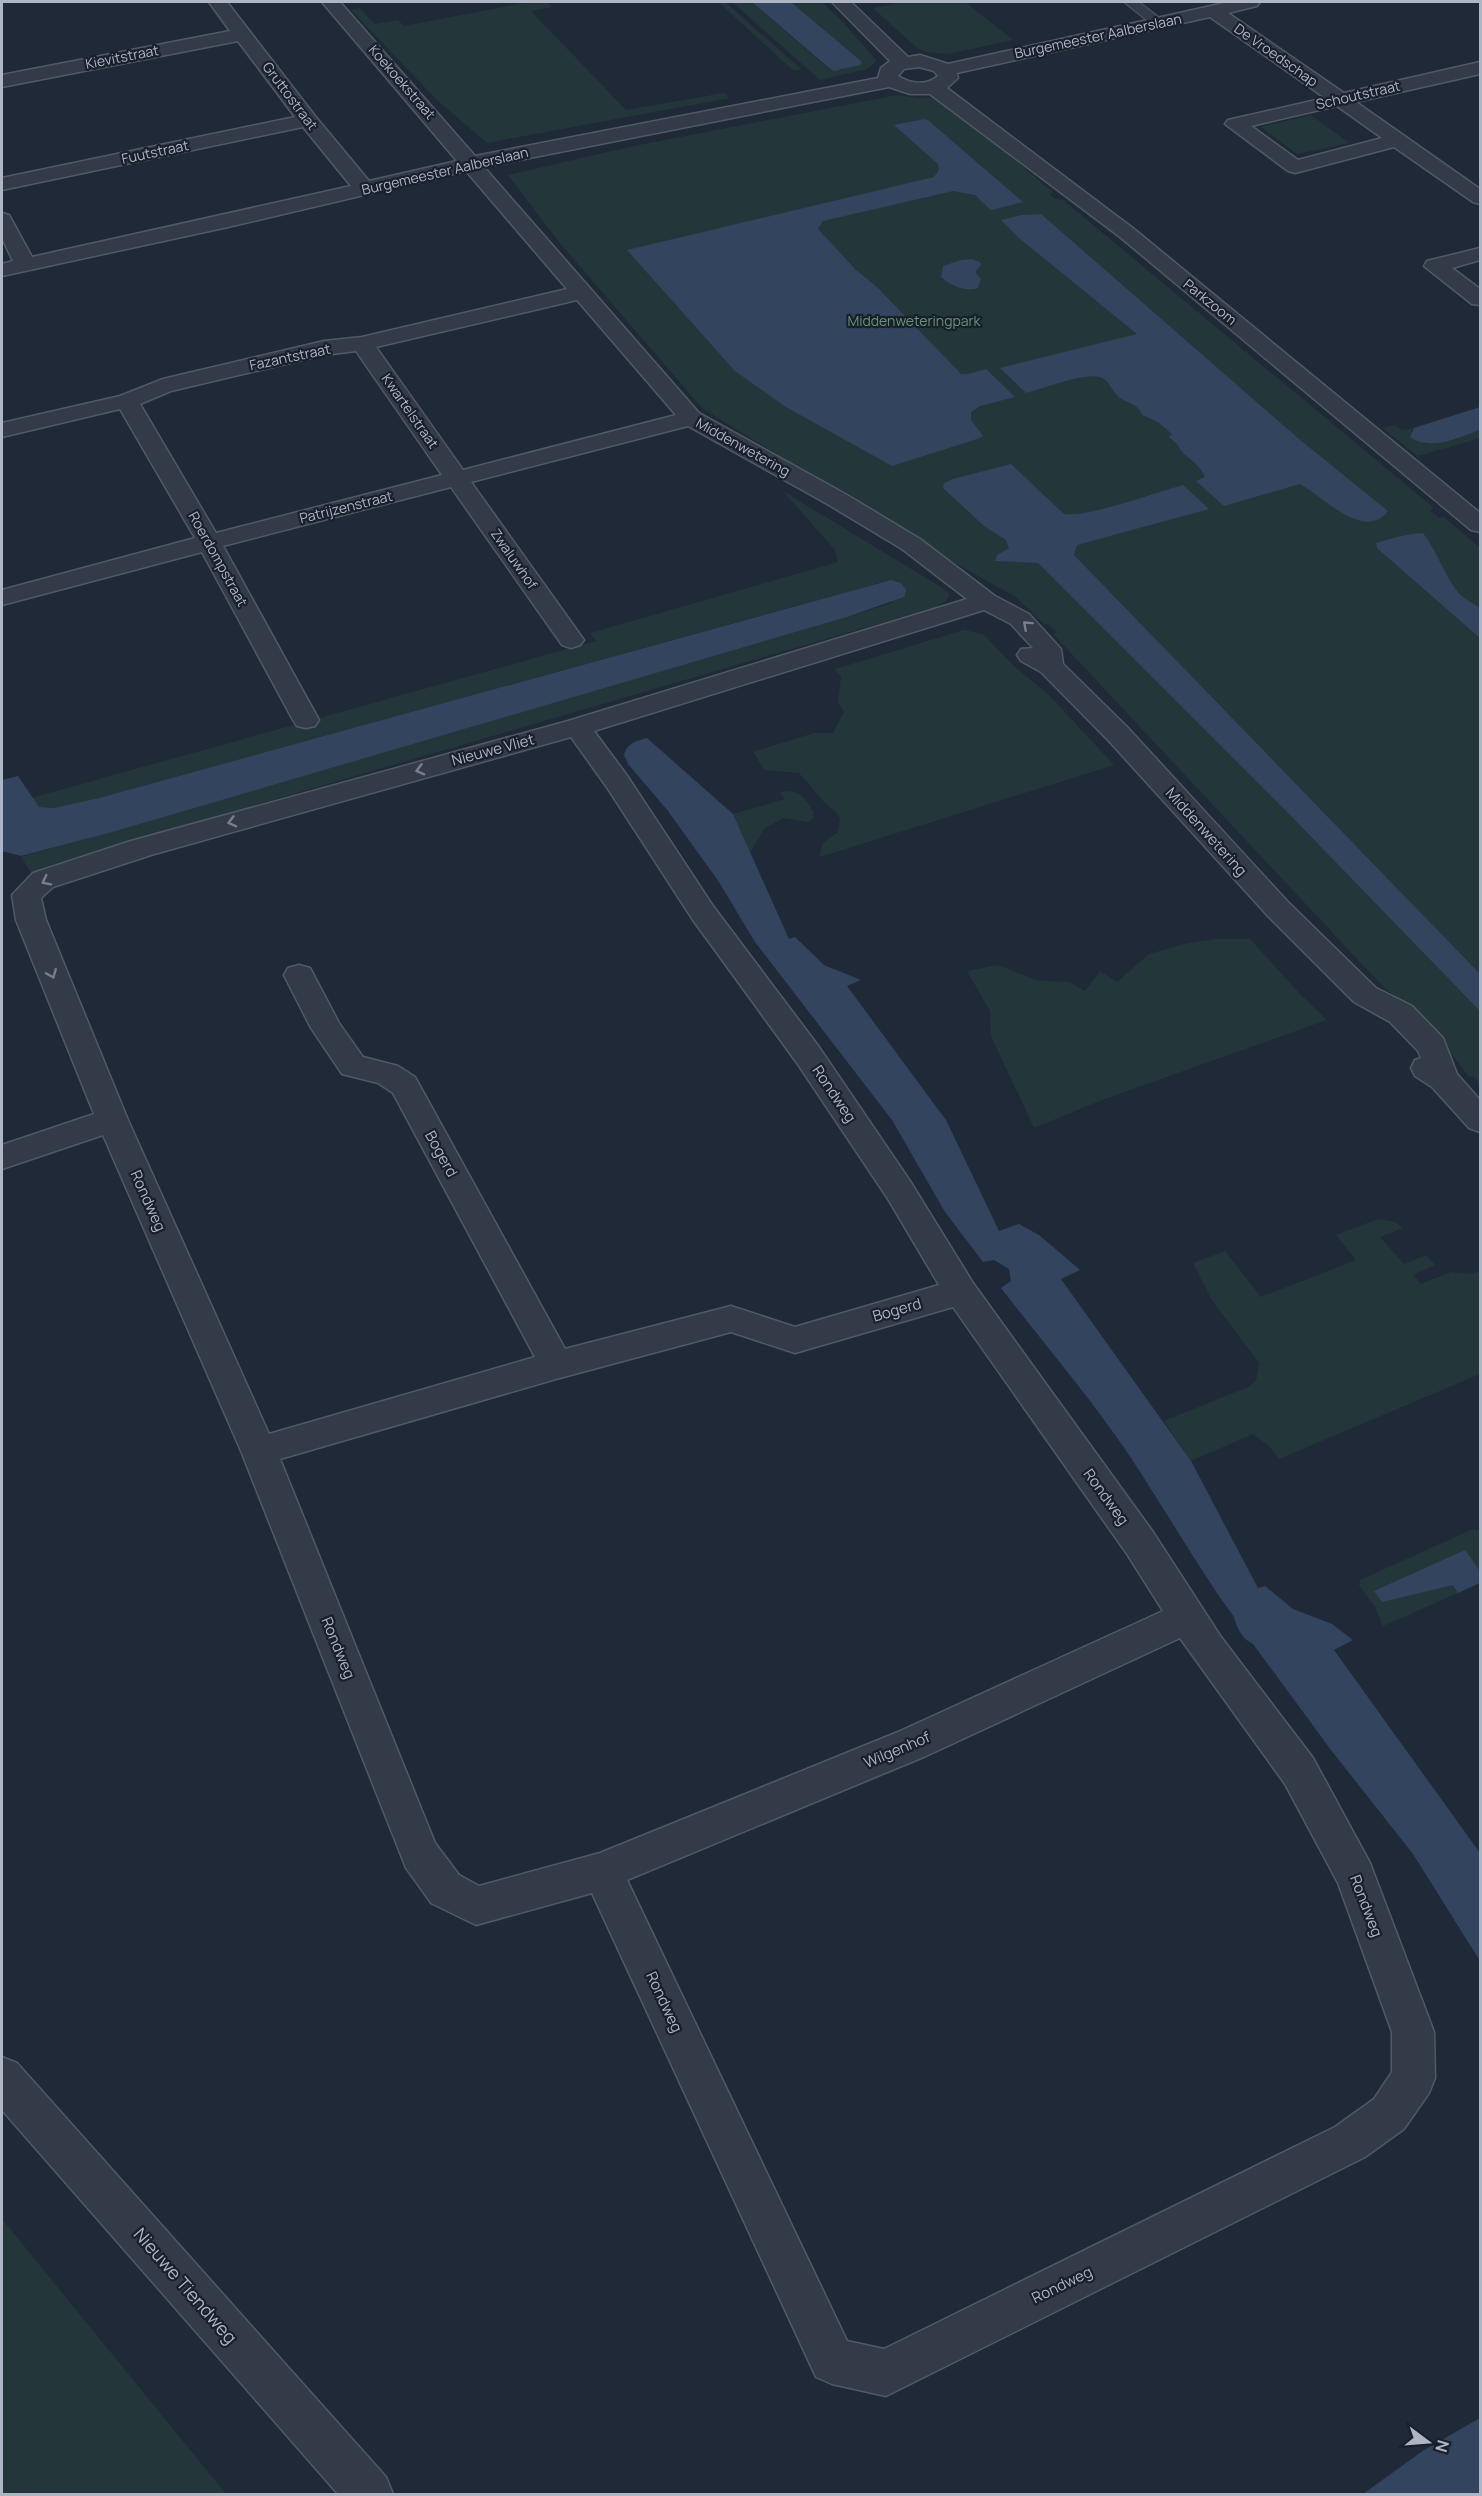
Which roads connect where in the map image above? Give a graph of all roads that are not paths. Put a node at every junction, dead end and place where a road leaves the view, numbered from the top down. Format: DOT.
graph roads {
  1 [pos="218,2"];
  2 [pos="841,2"];
  3 [pos="1131,2"];
  4 [pos="1251,2"];
  5 [pos="339,3"];
  6 [pos="1214,11"];
  7 [pos="1159,23"];
  8 [pos="243,34"];
  9 [pos="903,63"];
  10 [pos="1480,68"];
  11 [pos="945,70"];
  12 [pos="2,81"];
  13 [pos="891,81"];
  14 [pos="933,87"];
  15 [pos="1340,99"];
  16 [pos="308,120"];
  17 [pos="1397,140"];
  18 [pos="473,163"];
  19 [pos="2,184"];
  20 [pos="364,189"];
  21 [pos="1475,190"];
  22 [pos="2,219"];
  23 [pos="1480,254"];
  24 [pos="26,265"];
  25 [pos="2,270"];
  26 [pos="581,292"];
  27 [pos="1480,299"];
  28 [pos="362,344"];
  29 [pos="127,400"];
  30 [pos="691,418"];
  31 [pos="2,430"];
  32 [pos="457,478"];
  33 [pos="1480,525"];
  34 [pos="209,542"];
  35 [pos="2,598"];
  36 [pos="986,601"];
  37 [pos="571,640"];
  38 [pos="306,720"];
  39 [pos="577,727"];
  40 [pos="31,920"];
  41 [pos="299,975"];
  42 [pos="112,1120"];
  43 [pos="1480,1120"];
  44 [pos="2,1157"];
  45 [pos="961,1292"];
  46 [pos="556,1365"];
  47 [pos="259,1451"];
  48 [pos="1187,1617"];
  49 [pos="602,1871"];
  50 [pos="2,2078"];
  51 [pos="369,2494"];
  1 -- 8 [label="street, Gruttostraat"];
  2 -- 9 [label="street"];
  3 -- 7 [label="street"];
  4 -- 6 [label="street, Burgemeester Aalberslaan"];
  5 -- 18 [label="street, Koekoekstraat"];
  6 -- 7 [label="street, Burgemeester Aalberslaan"];
  6 -- 15 [label="street, De Vroedschap"];
  7 -- 11 [label="street, Burgemeester Aalberslaan"];
  8 -- 12 [label="street, Kievitstraat"];
  8 -- 16 [label="street, Gruttostraat"];
  9 -- 11 [label="street"];
  9 -- 13 [label="street"];
  10 -- 15 [label="street, Schoutstraat"];
  11 -- 14 [label="street"];
  13 -- 14 [label="street"];
  13 -- 18 [label="street, Burgemeester Aalberslaan"];
  14 -- 33 [label="street, Parkzoom"];
  15 -- 17 [label="street, De Vroedschap"];
  15 -- 17 [label="street, Schoutstraat"];
  16 -- 19 [label="street, Fuutstraat"];
  16 -- 20 [label="street, Gruttostraat"];
  17 -- 21 [label="street, De Vroedschap"];
  18 -- 20 [label="street, Burgemeester Aalberslaan"];
  18 -- 26 [label="street, Middenwetering"];
  20 -- 24 [label="street, Burgemeester Aalberslaan"];
  22 -- 24 [label="street"];
  23 -- 27 [label="street"];
  24 -- 25 [label="street, Burgemeester Aalberslaan"];
  26 -- 28 [label="street, Fazantstraat"];
  26 -- 30 [label="street, Middenwetering"];
  28 -- 29 [label="street, Fazantstraat"];
  28 -- 32 [label="street, Kwartelstraat"];
  29 -- 31 [label="street, Fazantstraat"];
  29 -- 34 [label="street, Roerdompstraat"];
  30 -- 32 [label="street, Patrijzenstraat"];
  30 -- 36 [label="street, Middenwetering"];
  32 -- 34 [label="street, Patrijzenstraat"];
  32 -- 37 [label="street, Zwaluwhof"];
  34 -- 35 [label="street, Patrijzenstraat"];
  34 -- 38 [label="street, Roerdompstraat"];
  36 -- 39 [label="street, Nieuwe Vliet"];
  36 -- 43 [label="street, Middenwetering"];
  39 -- 40 [label="street, Nieuwe Vliet, one-way"];
  39 -- 45 [label="street, Rondweg"];
  40 -- 42 [label="street, Rondweg, one-way"];
  41 -- 46 [label="street, Bogerd"];
  42 -- 44 [label="street"];
  42 -- 47 [label="street, Rondweg"];
  45 -- 46 [label="street, Bogerd"];
  45 -- 48 [label="street, Rondweg"];
  46 -- 47 [label="street, Bogerd"];
  47 -- 49 [label="street, Rondweg"];
  48 -- 49 [label="street, Wilgenhof"];
  48 -- 49 [label="street, Rondweg"];
  50 -- 51 [label="street, Nieuwe Tiendweg"];
}
